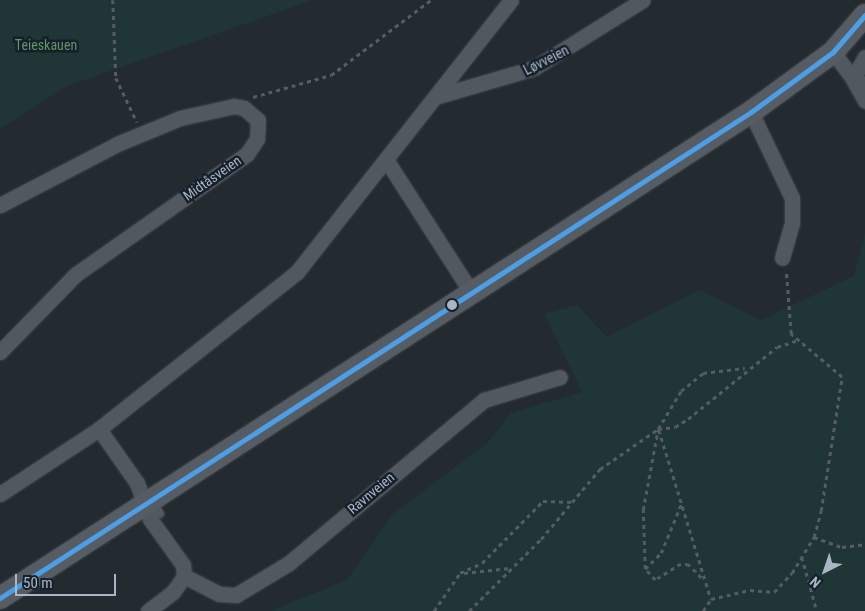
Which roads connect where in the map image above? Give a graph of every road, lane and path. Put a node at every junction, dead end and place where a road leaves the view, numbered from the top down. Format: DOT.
graph roads {
  1 [pos="113,0"];
  2 [pos="431,0"];
  3 [pos="511,0"];
  4 [pos="643,0"];
  5 [pos="865,15"];
  6 [pos="833,52"];
  7 [pos="865,57"];
  8 [pos="859,81"];
  9 [pos="438,96"];
  10 [pos="865,101"];
  11 [pos="234,106"];
  12 [pos="750,112"];
  13 [pos="142,132"];
  14 [pos="388,161"];
  15 [pos="0,205"];
  16 [pos="782,258"];
  17 [pos="471,292"];
  18 [pos="799,340"];
  19 [pos="0,352"];
  20 [pos="745,368"];
  21 [pos="560,377"];
  22 [pos="98,429"];
  23 [pos="658,429"];
  24 [pos="0,494"];
  25 [pos="683,500"];
  26 [pos="572,502"];
  27 [pos="152,507"];
  28 [pos="814,536"];
  29 [pos="865,544"];
  30 [pos="802,557"];
  31 [pos="512,568"];
  32 [pos="645,569"];
  33 [pos="460,573"];
  34 [pos="184,576"];
  35 [pos="701,578"];
  36 [pos="0,598"];
  37 [pos="711,599"];
  38 [pos="148,611"];
  39 [pos="434,611"];
  40 [pos="469,611"];
  41 [pos="703,611"];
  42 [pos="817,611"];
  1 -- 13 [label="path"];
  2 -- 11 [label="path"];
  3 -- 9 [label="street"];
  4 -- 9 [label="street, Løvveien"];
  5 -- 6 [label="main road"];
  6 -- 8 [label="street"];
  6 -- 12 [label="main road"];
  7 -- 8 [label="street"];
  8 -- 10 [label="street"];
  9 -- 14 [label="street"];
  11 -- 13 [label="street"];
  11 -- 19 [label="street, Midtåsveien"];
  12 -- 16 [label="street"];
  12 -- 17 [label="main road"];
  13 -- 15 [label="street"];
  14 -- 17 [label="street"];
  14 -- 22 [label="street"];
  16 -- 18 [label="path"];
  17 -- 27 [label="main road"];
  18 -- 20 [label="path"];
  18 -- 28 [label="path"];
  20 -- 23 [label="path"];
  20 -- 23 [label="path"];
  21 -- 34 [label="street, Ravnveien"];
  22 -- 24 [label="street"];
  22 -- 27 [label="street"];
  23 -- 25 [label="path"];
  23 -- 26 [label="path"];
  23 -- 32 [label="path"];
  25 -- 32 [label="path"];
  25 -- 35 [label="path"];
  26 -- 31 [label="path"];
  26 -- 33 [label="path"];
  27 -- 34 [label="street"];
  27 -- 36 [label="main road"];
  28 -- 29 [label="path"];
  28 -- 30 [label="path"];
  30 -- 37 [label="path"];
  30 -- 42 [label="path"];
  31 -- 33 [label="path"];
  31 -- 40 [label="path"];
  32 -- 35 [label="path"];
  33 -- 39 [label="path"];
  34 -- 38 [label="street"];
  35 -- 37 [label="path"];
  37 -- 41 [label="path"];
}
